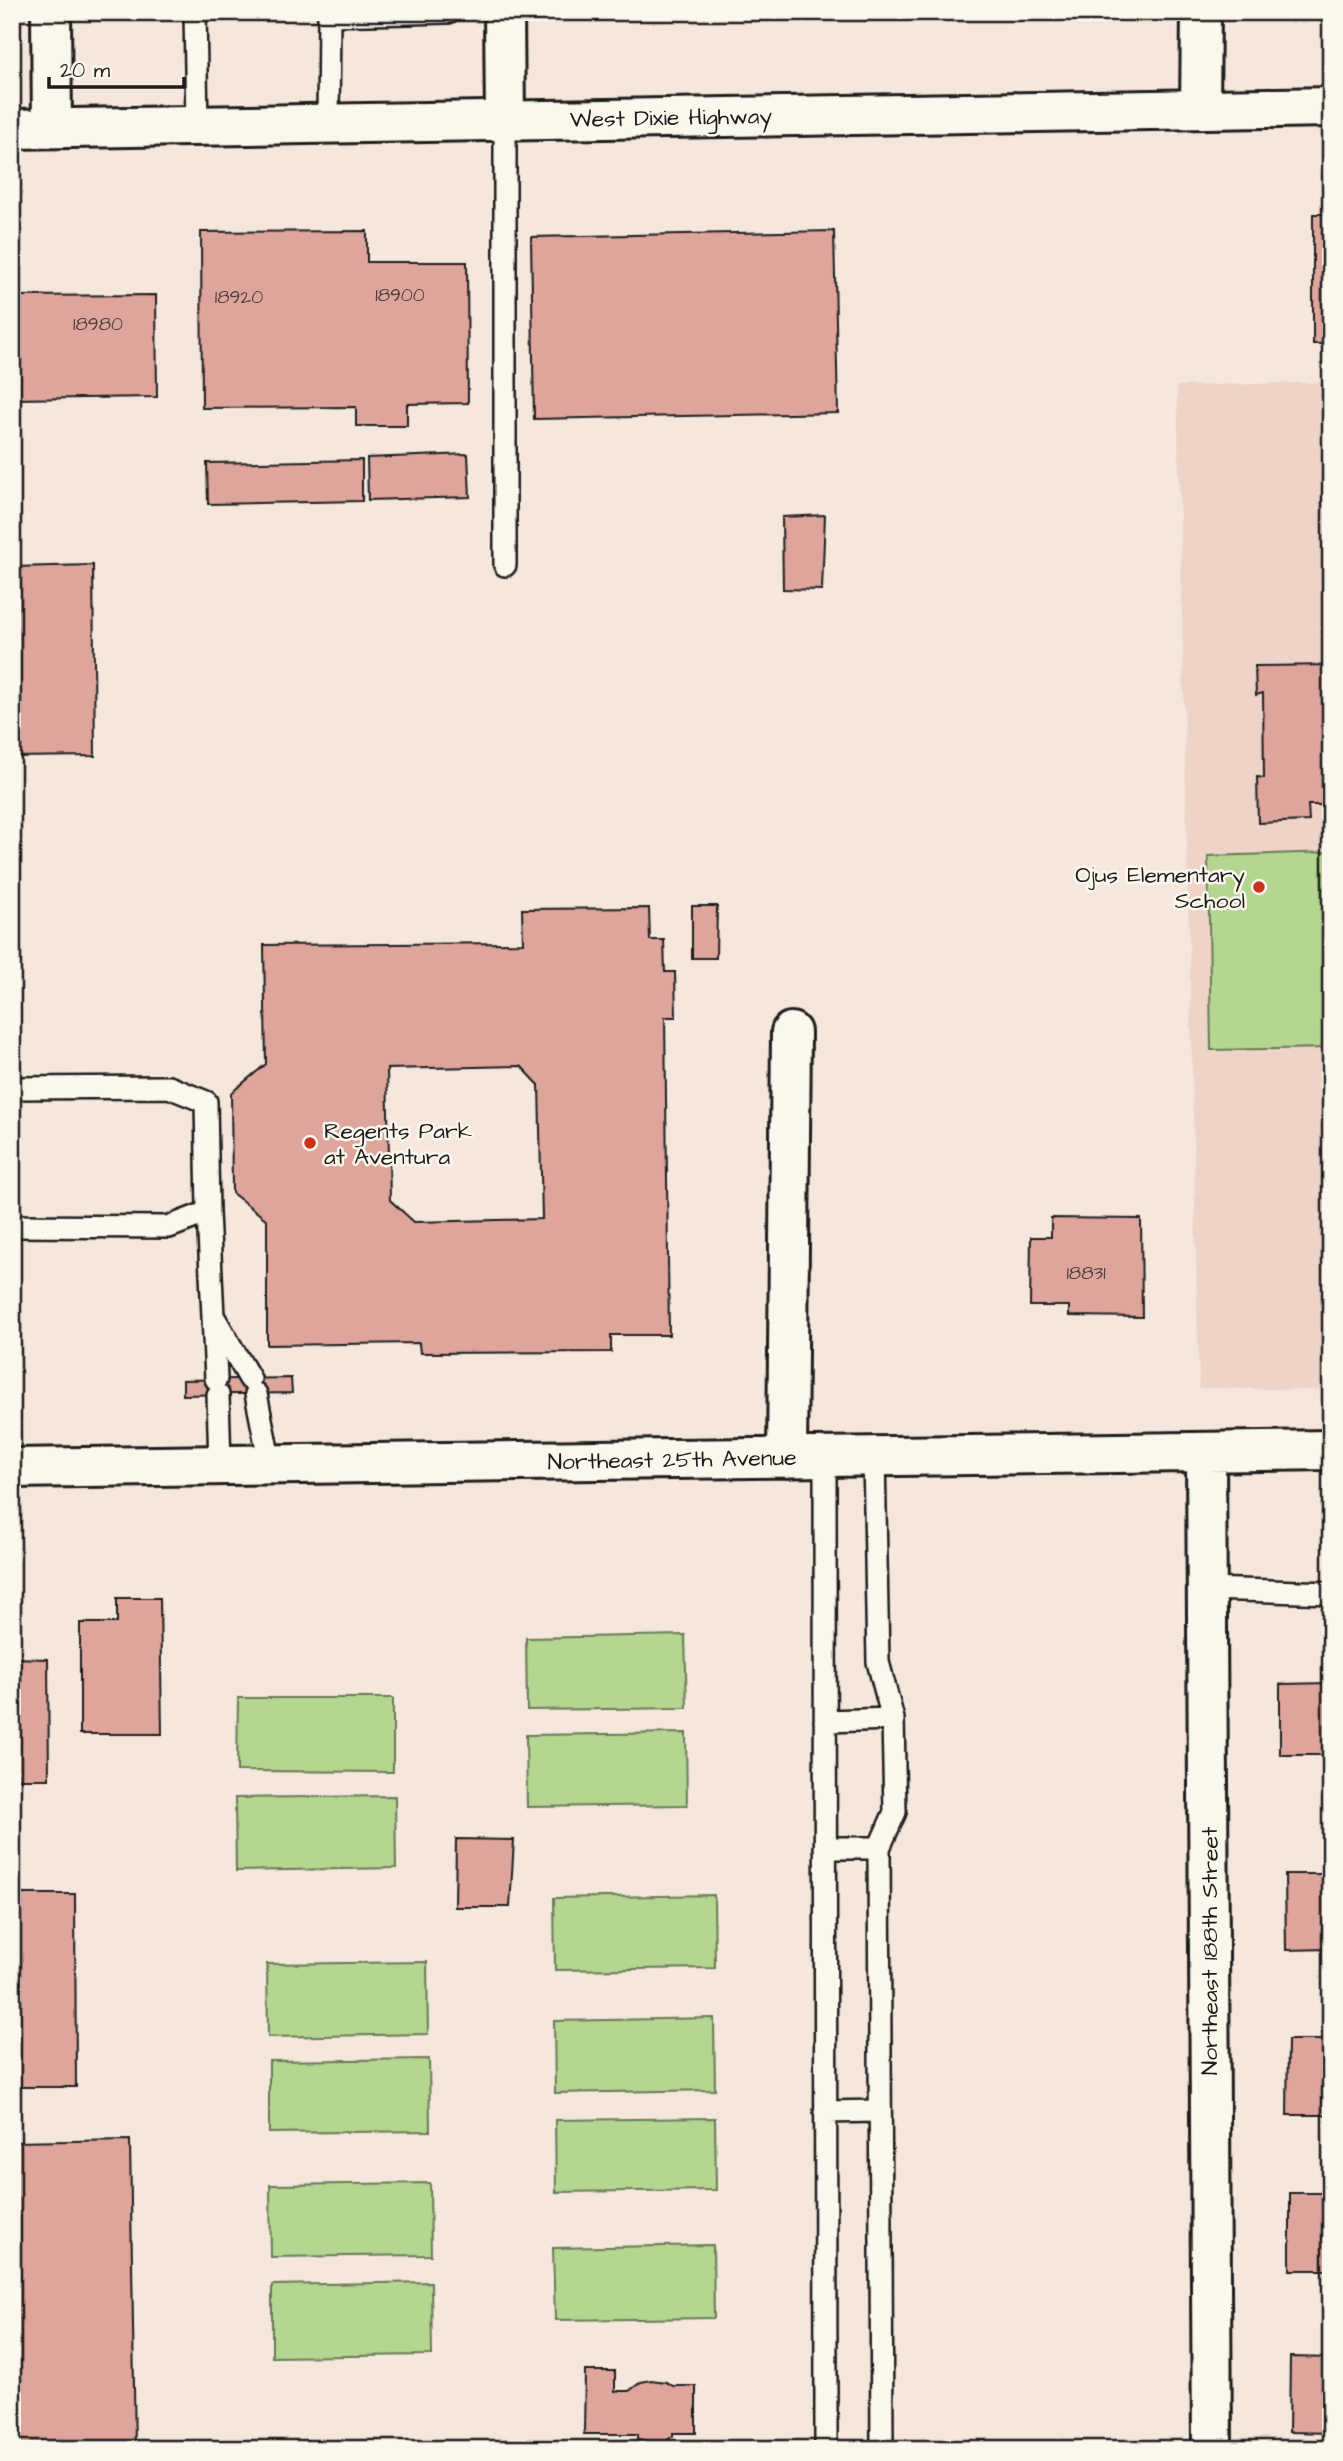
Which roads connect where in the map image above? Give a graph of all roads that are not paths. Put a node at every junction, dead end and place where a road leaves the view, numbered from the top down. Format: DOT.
graph roads {
  1 [pos="51,12"];
  2 [pos="195,12"];
  3 [pos="448,12"];
  4 [pos="504,12"];
  5 [pos="1200,12"];
  6 [pos="418,13"];
  7 [pos="1331,107"];
  8 [pos="1200,109"];
  9 [pos="505,120"];
  10 [pos="328,123"];
  11 [pos="197,125"];
  12 [pos="12,128"];
  13 [pos="52,128"];
  14 [pos="505,565"];
  15 [pos="791,1032"];
  16 [pos="12,1088"];
  17 [pos="208,1212"];
  18 [pos="12,1226"];
  19 [pos="214,1317"];
  20 [pos="1331,1450"];
  21 [pos="1206,1453"];
  22 [pos="874,1457"];
  23 [pos="787,1458"];
  24 [pos="825,1458"];
  25 [pos="271,1464"];
  26 [pos="220,1465"];
  27 [pos="12,1468"];
  28 [pos="1207,1589"];
  29 [pos="1331,1592"];
  30 [pos="893,1719"];
  31 [pos="825,1721"];
  32 [pos="825,1848"];
  33 [pos="879,1848"];
  34 [pos="879,2111"];
  35 [pos="825,2112"];
  36 [pos="826,2449"];
  37 [pos="882,2449"];
  38 [pos="1212,2449"];
  1 -- 13 [label="street"];
  2 -- 11 [label="lane"];
  3 -- 6 [label="lane"];
  4 -- 9 [label="street"];
  5 -- 8 [label="street"];
  6 -- 10 [label="lane"];
  7 -- 8 [label="street, West Dixie Highway"];
  8 -- 9 [label="street, West Dixie Highway"];
  9 -- 10 [label="street, West Dixie Highway"];
  9 -- 14 [label="lane"];
  10 -- 11 [label="street, West Dixie Highway"];
  11 -- 13 [label="street, West Dixie Highway"];
  12 -- 13 [label="street, West Dixie Highway"];
  15 -- 23 [label="street"];
  16 -- 17 [label="lane"];
  17 -- 18 [label="lane"];
  17 -- 19 [label="lane"];
  19 -- 25 [label="lane"];
  19 -- 26 [label="lane"];
  20 -- 21 [label="street, Northeast 25th Avenue"];
  21 -- 22 [label="street, Northeast 25th Avenue"];
  21 -- 28 [label="street, Northeast 188th Street"];
  22 -- 24 [label="street, Northeast 25th Avenue"];
  22 -- 30 [label="lane"];
  23 -- 24 [label="street, Northeast 25th Avenue"];
  23 -- 25 [label="street, Northeast 25th Avenue"];
  24 -- 31 [label="lane"];
  25 -- 26 [label="street, Northeast 25th Avenue"];
  26 -- 27 [label="street, Northeast 25th Avenue"];
  28 -- 29 [label="lane"];
  28 -- 38 [label="street, Northeast 188th Street"];
  30 -- 31 [label="lane"];
  30 -- 33 [label="lane"];
  31 -- 32 [label="lane"];
  32 -- 33 [label="lane"];
  32 -- 35 [label="lane"];
  33 -- 34 [label="lane"];
  34 -- 35 [label="lane"];
  34 -- 37 [label="lane"];
  35 -- 36 [label="lane"];
}
